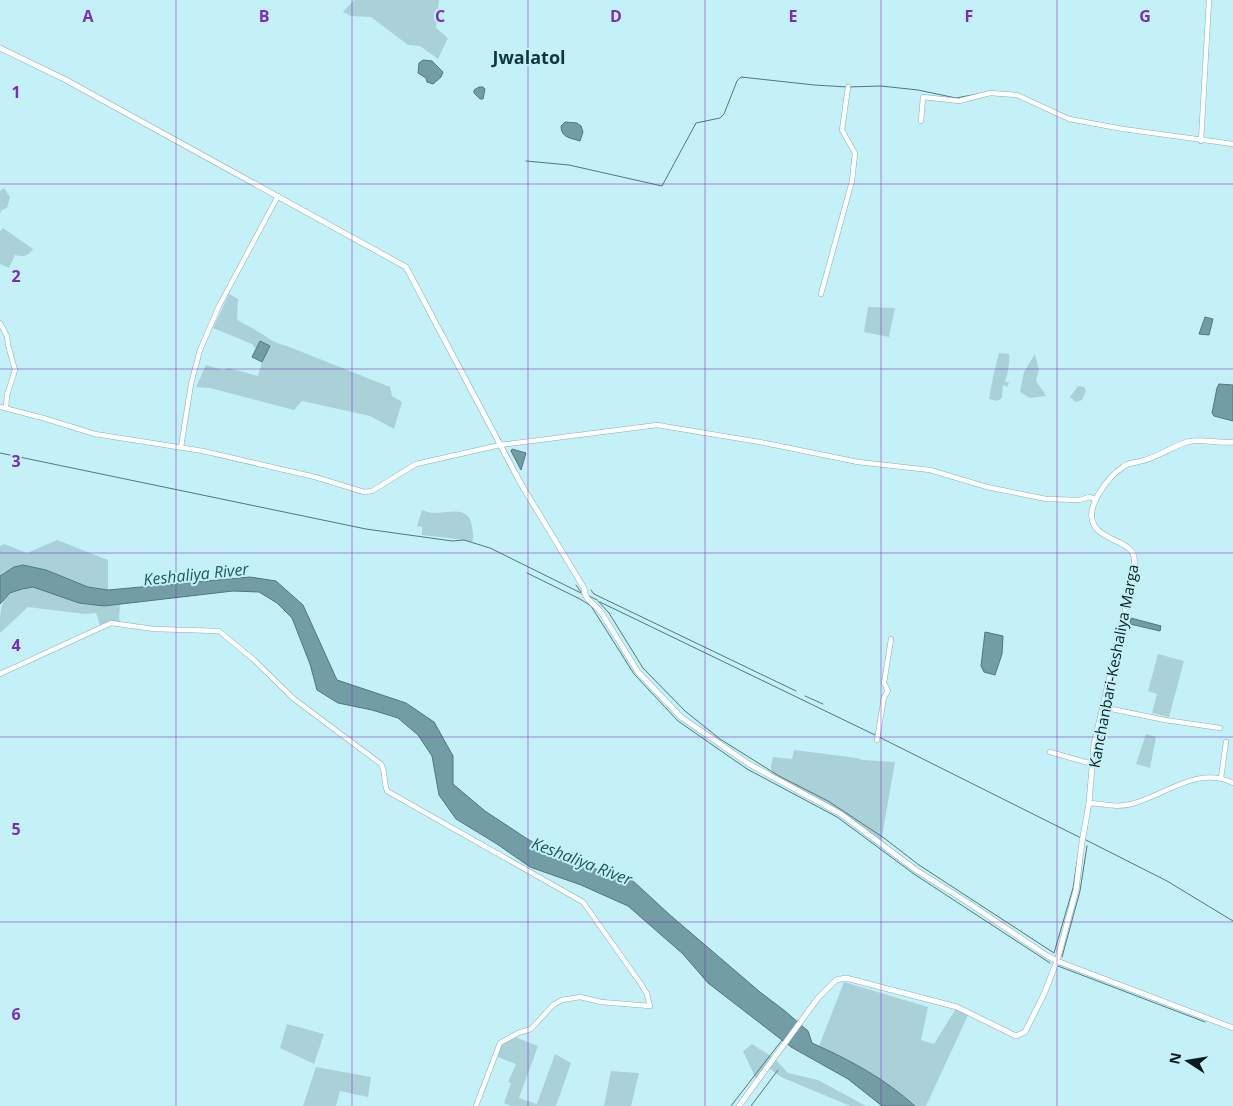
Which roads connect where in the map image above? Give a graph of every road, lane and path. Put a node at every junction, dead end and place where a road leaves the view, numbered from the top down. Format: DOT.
graph roads {
  1 [pos="1209,0"];
  2 [pos="0,48"];
  3 [pos="848,87"];
  4 [pos="921,121"];
  5 [pos="1201,141"];
  6 [pos="1233,144"];
  7 [pos="278,196"];
  8 [pos="821,294"];
  9 [pos="0,322"];
  10 [pos="0,407"];
  11 [pos="6,408"];
  12 [pos="1233,442"];
  13 [pos="500,445"];
  14 [pos="181,447"];
  15 [pos="1096,499"];
  16 [pos="891,638"];
  17 [pos="0,674"];
  18 [pos="1102,707"];
  19 [pos="1220,728"];
  20 [pos="877,740"];
  21 [pos="1226,742"];
  22 [pos="1050,752"];
  23 [pos="1092,764"];
  24 [pos="1221,778"];
  25 [pos="1233,783"];
  26 [pos="1089,804"];
  27 [pos="1057,961"];
  28 [pos="1233,1028"];
  29 [pos="476,1106"];
  30 [pos="739,1106"];
  1 -- 5 [label="street"];
  2 -- 7 [label="street"];
  3 -- 8 [label="street"];
  4 -- 5 [label="street"];
  5 -- 6 [label="street"];
  7 -- 13 [label="street"];
  7 -- 14 [label="street"];
  9 -- 11 [label="street"];
  10 -- 11 [label="street"];
  11 -- 14 [label="street"];
  12 -- 15 [label="street, Kanchanbari-Keshaliya Marga"];
  13 -- 14 [label="street"];
  13 -- 15 [label="street"];
  13 -- 27 [label="street"];
  15 -- 18 [label="street, Kanchanbari-Keshaliya Marga"];
  16 -- 20 [label="street"];
  17 -- 29 [label="street"];
  18 -- 19 [label="street"];
  18 -- 23 [label="street, Kanchanbari-Keshaliya Marga"];
  21 -- 24 [label="street"];
  22 -- 23 [label="street"];
  23 -- 26 [label="street, Kanchanbari-Keshaliya Marga"];
  24 -- 25 [label="street"];
  24 -- 26 [label="street"];
  26 -- 27 [label="street, Kanchanbari-Keshaliya Marga"];
  27 -- 28 [label="street"];
  27 -- 30 [label="street, Kanchanbari-Keshaliya Marga"];
}
